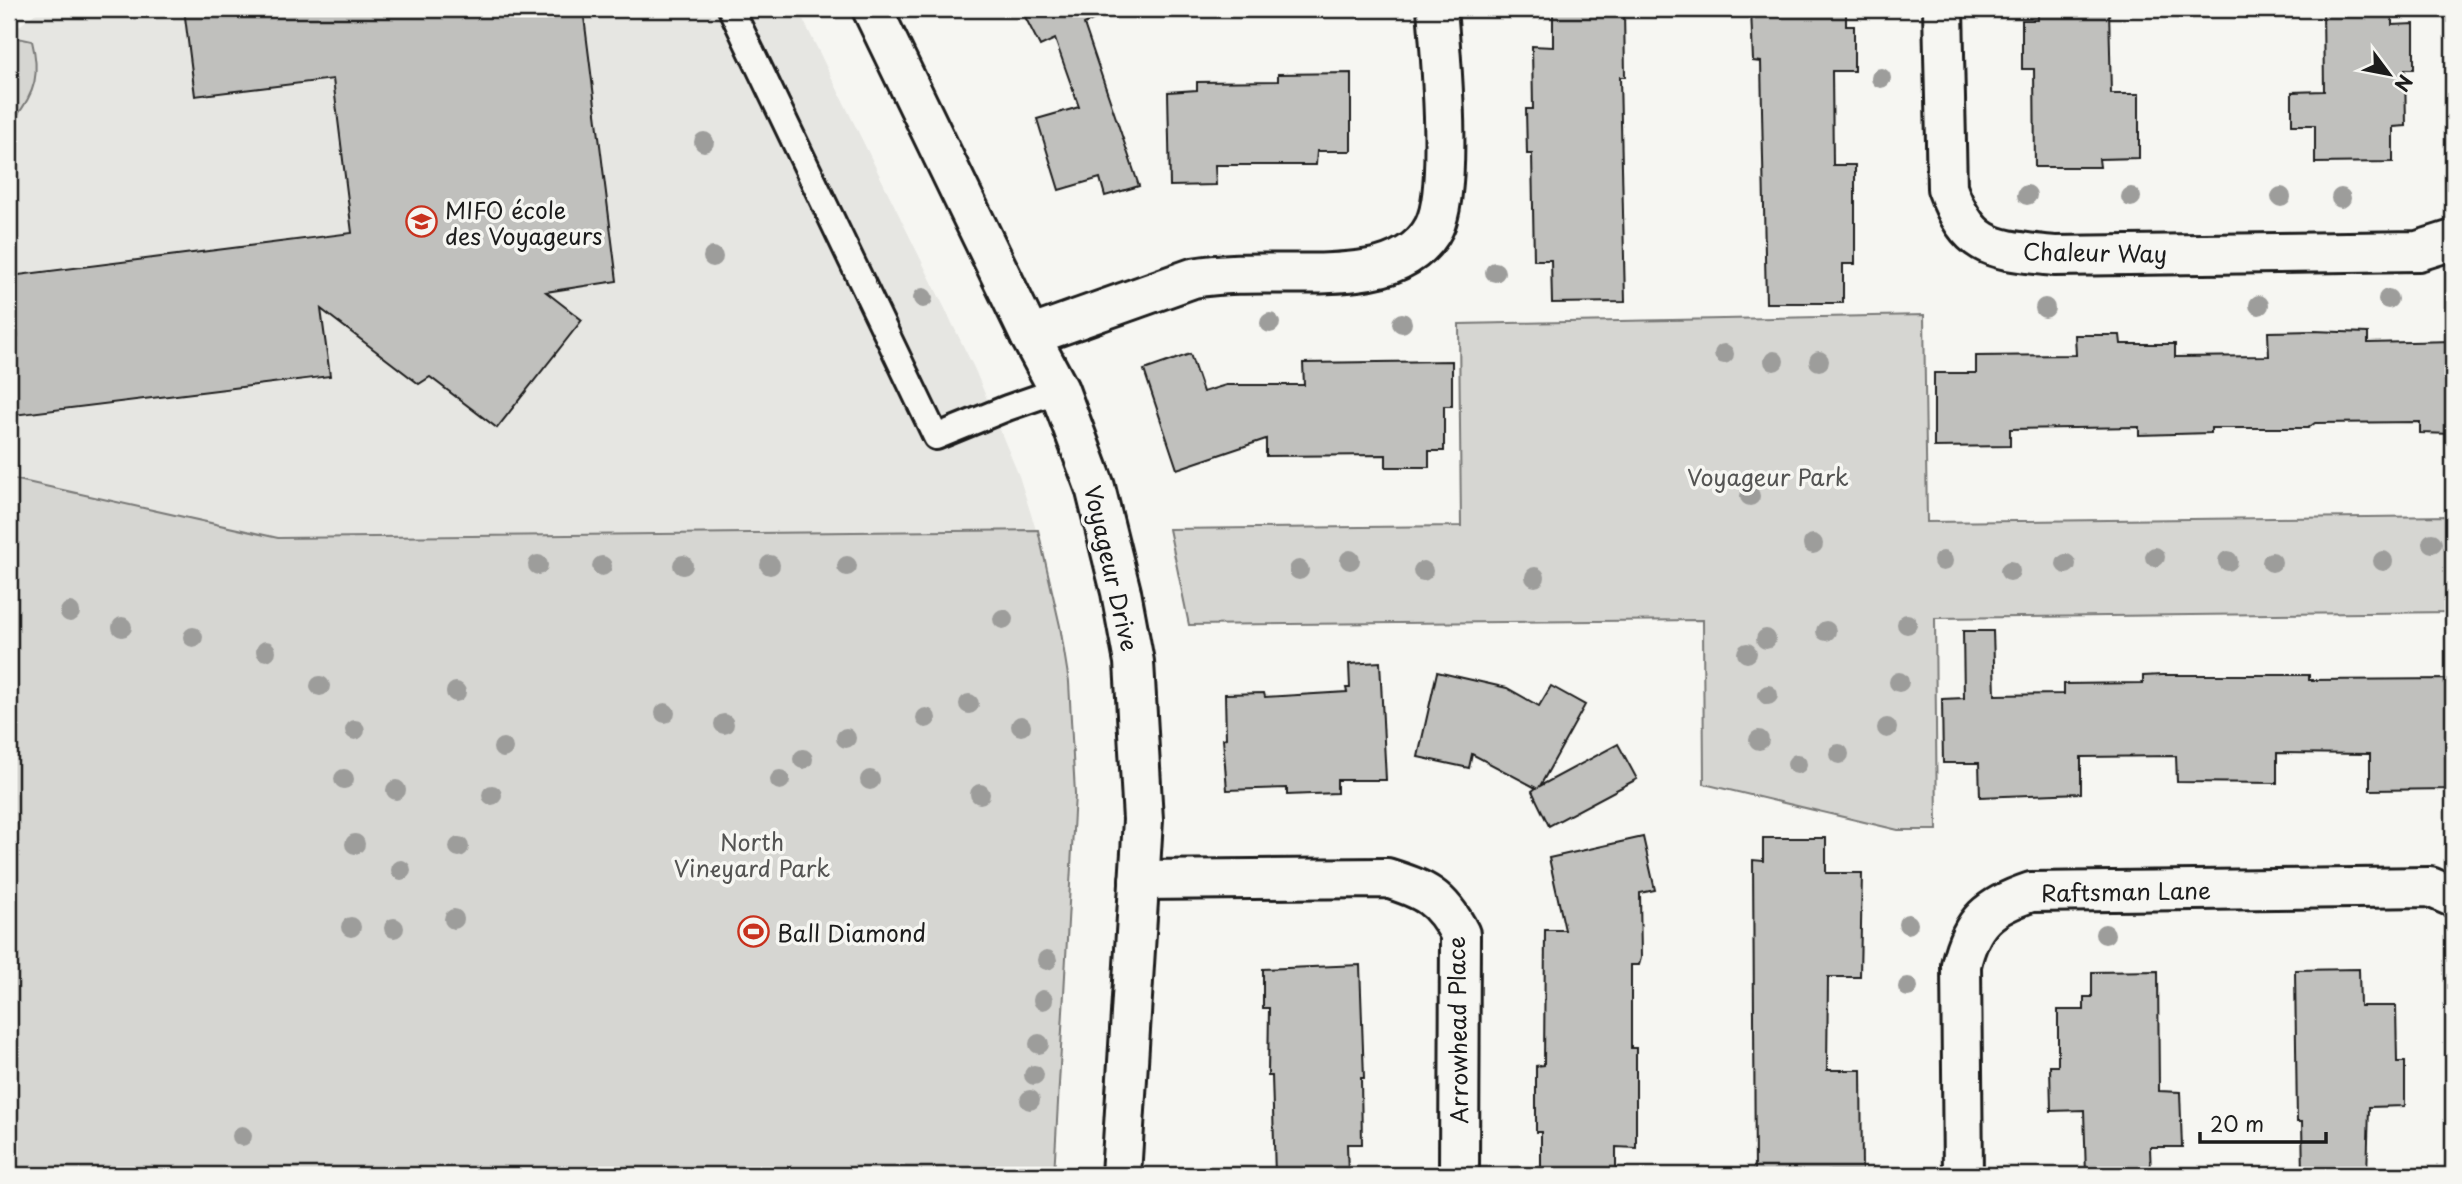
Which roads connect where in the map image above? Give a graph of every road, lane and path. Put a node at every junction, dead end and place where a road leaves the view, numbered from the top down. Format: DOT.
graph roads {
  1 [pos="731,9"];
  2 [pos="872,9"];
  3 [pos="1437,9"];
  4 [pos="1943,9"];
  5 [pos="2453,240"];
  6 [pos="1030,336"];
  7 [pos="1059,390"];
  8 [pos="1139,880"];
  9 [pos="2453,897"];
  10 [pos="1121,1175"];
  11 [pos="1459,1175"];
  12 [pos="1963,1175"];
  1 -- 7 [label="lane"];
  2 -- 6 [label="street, Voyageur Drive"];
  3 -- 6 [label="street"];
  4 -- 5 [label="street, Chaleur Way"];
  6 -- 7 [label="street, Voyageur Drive"];
  7 -- 8 [label="street, Voyageur Drive"];
  8 -- 10 [label="street, Voyageur Drive"];
  8 -- 11 [label="street, Arrowhead Place"];
  9 -- 12 [label="street, Raftsman Lane"];
}
